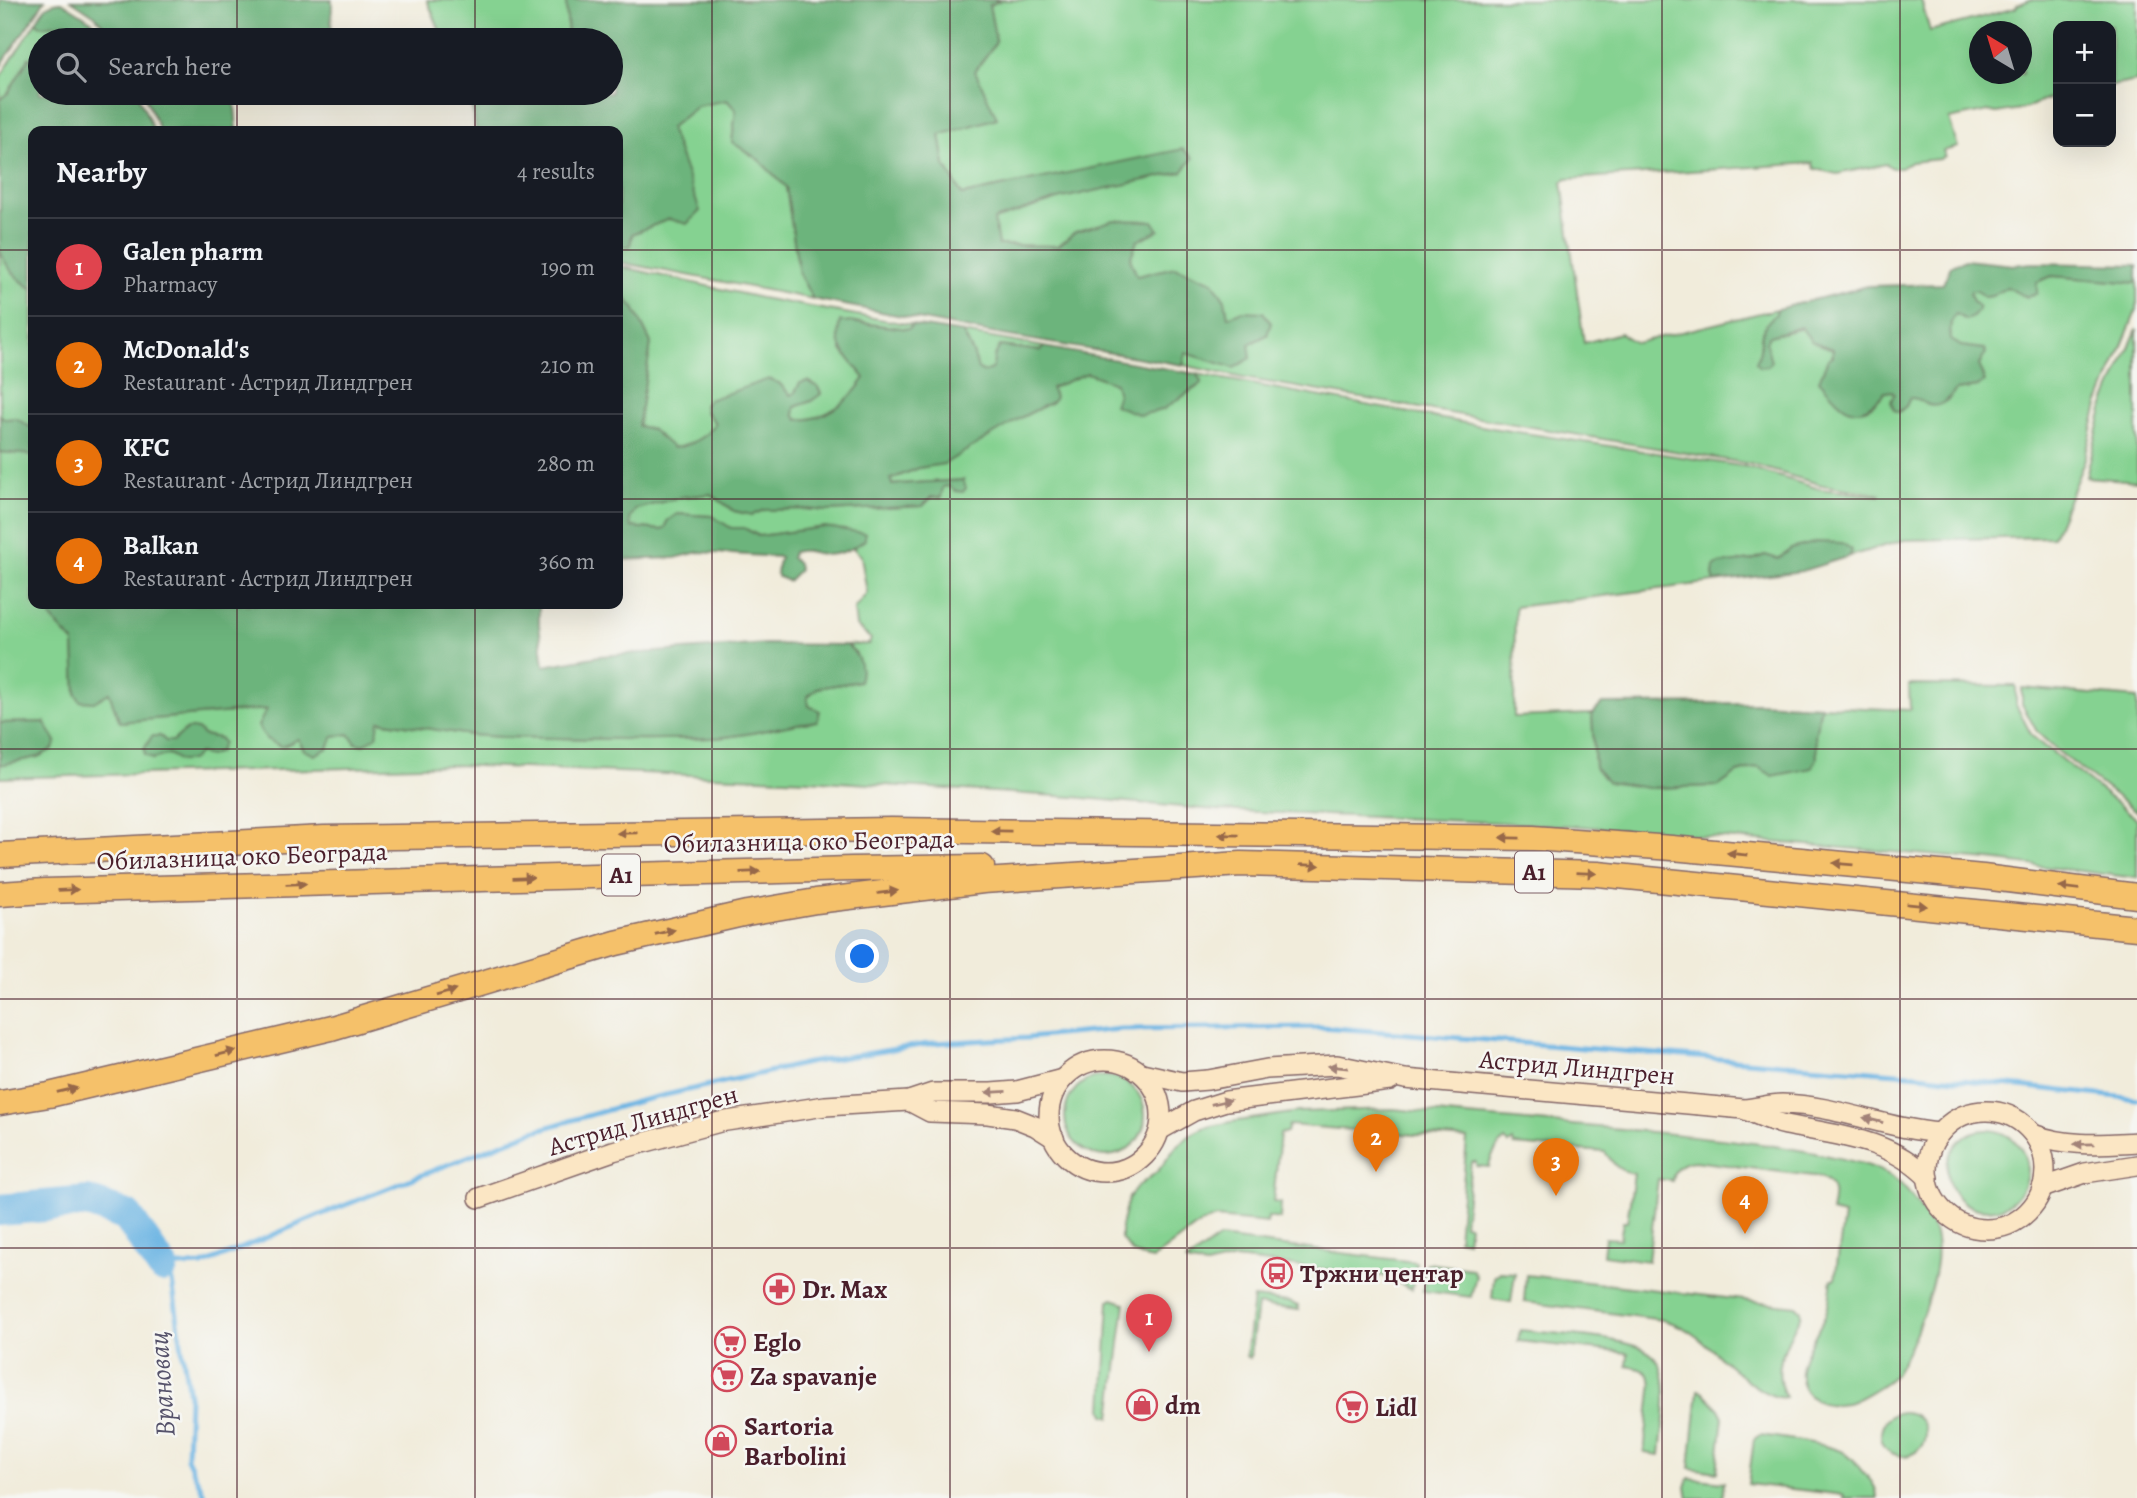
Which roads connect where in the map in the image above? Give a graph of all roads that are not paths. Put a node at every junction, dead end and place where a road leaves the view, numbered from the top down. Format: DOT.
graph roads {
  1 [pos="1,855"];
  2 [pos="1241,864"];
  3 [pos="0,894"];
  4 [pos="2137,897"];
  5 [pos="2137,928"];
  6 [pos="1142,1073"];
  7 [pos="1063,1079"];
  8 [pos="1405,1079"];
  9 [pos="909,1101"];
  10 [pos="0,1103"];
  11 [pos="1744,1109"];
  12 [pos="1160,1130"];
  13 [pos="1940,1133"];
  14 [pos="2033,1134"];
  15 [pos="1054,1138"];
  16 [pos="2137,1142"];
  17 [pos="2137,1165"];
  18 [pos="1927,1178"];
  19 [pos="2042,1188"];
  20 [pos="479,1198"];
  4 -- 1 [label="highway, A1, one-way"];
  3 -- 2 [label="highway, Обилазница око Београда / A1, one-way"];
  2 -- 5 [label="highway, A1, one-way"];
  10 -- 2 [label="highway, one-way"];
  6 -- 7 [label="street"];
  8 -- 6 [label="street, Астрид Линдгрен, one-way"];
  6 -- 12 [label="street"];
  7 -- 9 [label="street, Астрид Линдгрен, one-way"];
  7 -- 15 [label="street"];
  8 -- 11 [label="street, Астрид Линдгрен"];
  12 -- 8 [label="street, Астрид Линдгрен, one-way"];
  9 -- 15 [label="street, Астрид Линдгрен"];
  9 -- 20 [label="street, Астрид Линдгрен"];
  13 -- 11 [label="street, Астрид Линдгрен, one-way"];
  11 -- 18 [label="street, Астрид Линдгрен"];
  12 -- 15 [label="street"];
  13 -- 14 [label="street"];
  13 -- 18 [label="street"];
  16 -- 14 [label="street, one-way"];
  14 -- 19 [label="street"];
  17 -- 19 [label="street"];
  18 -- 19 [label="street"];
}
